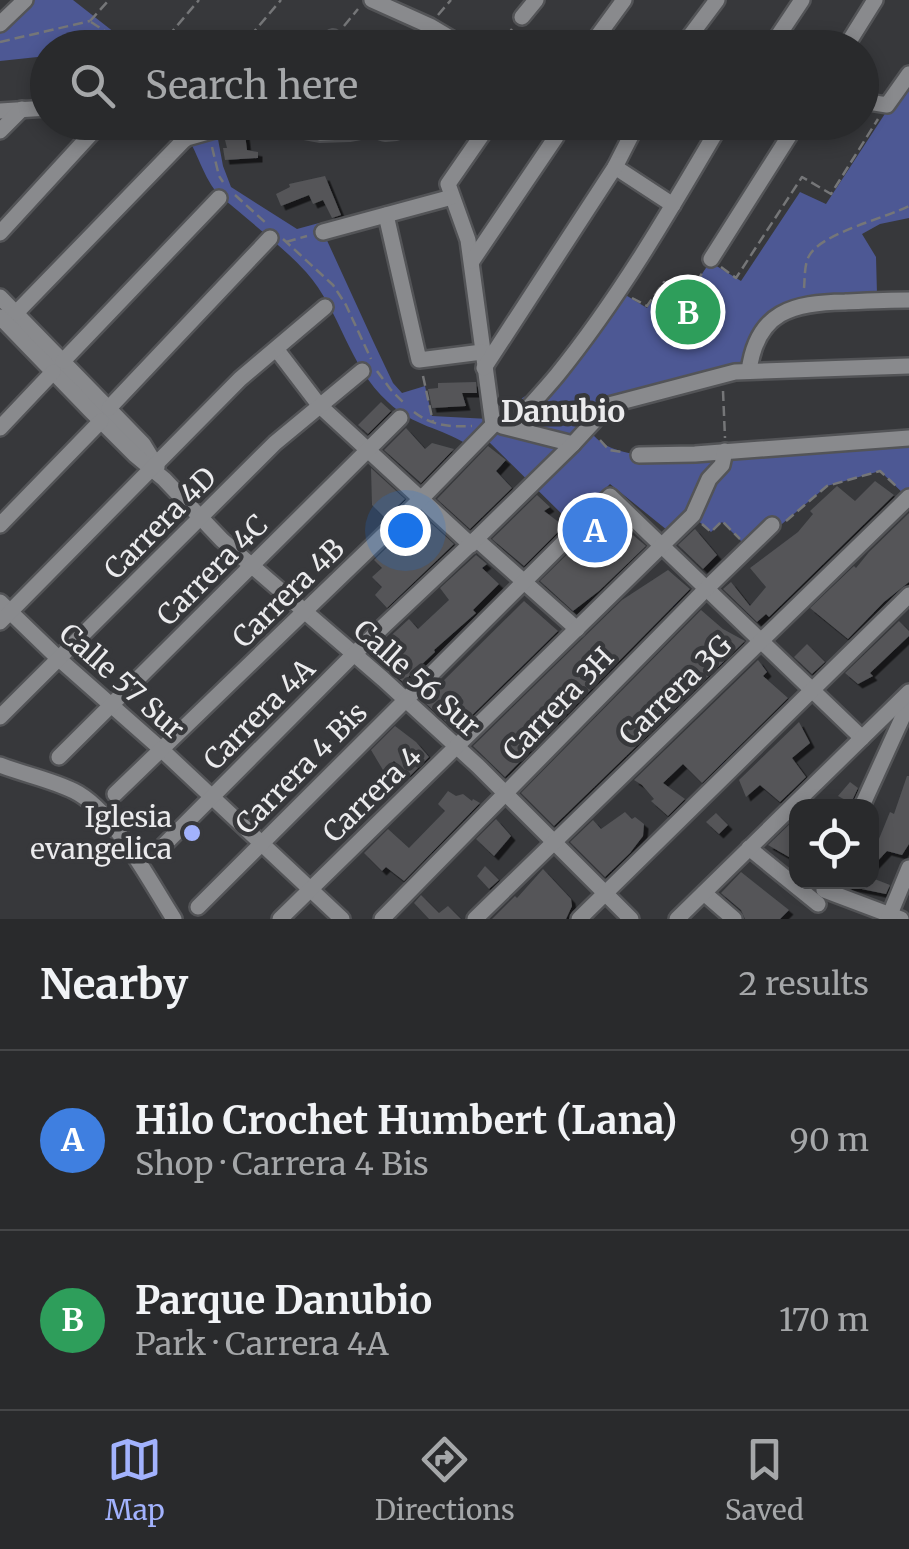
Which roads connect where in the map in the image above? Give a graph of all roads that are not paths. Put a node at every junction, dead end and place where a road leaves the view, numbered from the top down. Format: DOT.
graph roads {
  1 [pos="25,0"];
  2 [pos="369,0"];
  3 [pos="536,0"];
  4 [pos="624,0"];
  5 [pos="717,0"];
  6 [pos="802,0"];
  7 [pos="875,0"];
  8 [pos="522,17"];
  9 [pos="0,24"];
  10 [pos="437,30"];
  11 [pos="602,30"];
  12 [pos="694,30"];
  13 [pos="782,30"];
  14 [pos="856,30"];
  15 [pos="909,74"];
  16 [pos="879,104"];
  17 [pos="22,109"];
  18 [pos="30,109"];
  19 [pos="0,111"];
  20 [pos="0,131"];
  21 [pos="85,140"];
  22 [pos="186,140"];
  23 [pos="478,140"];
  24 [pos="554,140"];
  25 [pos="629,140"];
  26 [pos="711,140"];
  27 [pos="787,140"];
  28 [pos="615,167"];
  29 [pos="452,197"];
  30 [pos="219,198"];
  31 [pos="673,205"];
  32 [pos="386,215"];
  33 [pos="0,232"];
  34 [pos="322,232"];
  35 [pos="278,240"];
  36 [pos="712,259"];
  37 [pos="472,262"];
  38 [pos="0,297"];
  39 [pos="909,300"];
  40 [pos="326,307"];
  41 [pos="5,320"];
  42 [pos="277,350"];
  43 [pos="483,360"];
  44 [pos="909,366"];
  45 [pos="58,367"];
  46 [pos="362,370"];
  47 [pos="748,371"];
  48 [pos="320,405"];
  49 [pos="105,414"];
  50 [pos="400,418"];
  51 [pos="493,425"];
  52 [pos="511,427"];
  53 [pos="0,428"];
  54 [pos="909,438"];
  55 [pos="573,444"];
  56 [pos="369,450"];
  57 [pos="725,452"];
  58 [pos="639,455"];
  59 [pos="153,466"];
  60 [pos="908,497"];
  61 [pos="421,500"];
  62 [pos="200,517"];
  63 [pos="0,525"];
  64 [pos="774,527"];
  65 [pos="474,542"];
  66 [pos="661,546"];
  67 [pos="251,566"];
  68 [pos="522,582"];
  69 [pos="706,589"];
  70 [pos="909,594"];
  71 [pos="3,612"];
  72 [pos="305,612"];
  73 [pos="577,630"];
  74 [pos="761,641"];
  75 [pos="354,654"];
  76 [pos="59,659"];
  77 [pos="812,690"];
  78 [pos="909,692"];
  79 [pos="405,699"];
  80 [pos="909,703"];
  81 [pos="111,705"];
  82 [pos="0,718"];
  83 [pos="862,738"];
  84 [pos="456,746"];
  85 [pos="162,750"];
  86 [pos="59,757"];
  87 [pos="0,766"];
  88 [pos="115,794"];
  89 [pos="506,794"];
  90 [pos="212,796"];
  91 [pos="865,799"];
  92 [pos="554,842"];
  93 [pos="262,843"];
  94 [pos="750,848"];
  95 [pos="160,849"];
  96 [pos="909,868"];
  97 [pos="311,888"];
  98 [pos="606,892"];
  99 [pos="704,893"];
  100 [pos="821,899"];
  101 [pos="198,907"];
  102 [pos="893,918"];
  103 [pos="174,919"];
  104 [pos="280,919"];
  105 [pos="342,919"];
  106 [pos="382,919"];
  107 [pos="475,919"];
  108 [pos="580,919"];
  109 [pos="631,919"];
  110 [pos="677,919"];
  111 [pos="734,919"];
  1 -- 9 [label="street"];
  2 -- 10 [label="street"];
  3 -- 8 [label="street"];
  4 -- 11 [label="street"];
  5 -- 12 [label="street"];
  6 -- 13 [label="street"];
  7 -- 14 [label="street"];
  15 -- 16 [label="street"];
  17 -- 18 [label="street"];
  17 -- 19 [label="street"];
  17 -- 20 [label="street"];
  21 -- 33 [label="street"];
  22 -- 41 [label="street"];
  23 -- 29 [label="street"];
  24 -- 37 [label="street"];
  25 -- 28 [label="street"];
  26 -- 31 [label="street"];
  27 -- 36 [label="street"];
  28 -- 31 [label="street"];
  28 -- 43 [label="street"];
  29 -- 32 [label="street"];
  29 -- 37 [label="street"];
  30 -- 45 [label="street"];
  31 -- 52 [label="street"];
  32 -- 34 [label="street"];
  32 -- 43 [label="street"];
  35 -- 49 [label="street"];
  37 -- 43 [label="street"];
  38 -- 41 [label="street, Calle 56 Sur"];
  39 -- 47 [label="street"];
  40 -- 42 [label="street"];
  41 -- 45 [label="street, Calle 56 Sur"];
  42 -- 48 [label="street"];
  42 -- 59 [label="street"];
  43 -- 51 [label="street"];
  44 -- 47 [label="street"];
  45 -- 49 [label="street, Calle 56 Sur"];
  45 -- 53 [label="street"];
  46 -- 48 [label="street, Carrera 4D"];
  47 -- 55 [label="street, Carrera 4A"];
  48 -- 56 [label="street"];
  48 -- 62 [label="street, Carrera 4D"];
  49 -- 59 [label="street, Calle 56 Sur"];
  49 -- 63 [label="street"];
  50 -- 56 [label="street, Carrera 4C"];
  51 -- 52 [label="street"];
  51 -- 61 [label="street, Carrera 4B"];
  52 -- 55 [label="street"];
  54 -- 57 [label="street"];
  55 -- 65 [label="street, Carrera 4A"];
  56 -- 61 [label="street"];
  56 -- 67 [label="street, Carrera 4C"];
  57 -- 58 [label="street"];
  57 -- 66 [label="street, Carrera 4"];
  59 -- 62 [label="street, Calle 56 Sur"];
  59 -- 71 [label="street"];
  60 -- 74 [label="street, Carrera 3G"];
  61 -- 65 [label="street"];
  61 -- 72 [label="street, Carrera 4B"];
  62 -- 67 [label="street, Calle 56 Sur"];
  62 -- 76 [label="street, Carrera 4D"];
  64 -- 69 [label="street, Carrera 3H"];
  65 -- 68 [label="street"];
  65 -- 75 [label="street, Carrera 4A"];
  66 -- 68 [label="street, Carrera 4 Bis"];
  66 -- 69 [label="street"];
  66 -- 73 [label="street, Carrera 4"];
  67 -- 72 [label="street, Calle 56 Sur"];
  67 -- 81 [label="street, Carrera 4C"];
  68 -- 73 [label="street"];
  68 -- 79 [label="street, Carrera 4 Bis"];
  69 -- 74 [label="street"];
  69 -- 89 [label="street, Carrera 3H"];
  70 -- 77 [label="street"];
  71 -- 76 [label="street, Calle 57 Sur"];
  72 -- 75 [label="street, Calle 56 Sur"];
  72 -- 85 [label="street, Carrera 4B"];
  73 -- 84 [label="street, Carrera 4"];
  74 -- 77 [label="street"];
  74 -- 92 [label="street, Carrera 3G"];
  75 -- 79 [label="street, Calle 56 Sur"];
  75 -- 90 [label="street, Carrera 4A"];
  76 -- 81 [label="street, Calle 57 Sur"];
  76 -- 82 [label="street, Carrera 4D"];
  77 -- 83 [label="street"];
  77 -- 98 [label="street"];
  78 -- 83 [label="street"];
  79 -- 84 [label="street, Calle 56 Sur"];
  79 -- 93 [label="street, Carrera 4 Bis"];
  80 -- 91 [label="street"];
  81 -- 85 [label="street, Calle 57 Sur"];
  81 -- 86 [label="street, Carrera 4C"];
  83 -- 94 [label="street"];
  84 -- 89 [label="street, Calle 56 Sur"];
  84 -- 97 [label="street, Carrera 4"];
  85 -- 88 [label="street, Carrera 4B"];
  85 -- 90 [label="street, Calle 57 Sur"];
  87 -- 103 [label="street"];
  89 -- 92 [label="street, Calle 56 Sur"];
  89 -- 106 [label="street, Carrera 3H"];
  90 -- 93 [label="street, Calle 57 Sur"];
  90 -- 95 [label="street, Carrera 4A"];
  92 -- 98 [label="street, Calle 56 Sur"];
  92 -- 107 [label="street, Carrera 3G"];
  93 -- 97 [label="street, Calle 57 Sur"];
  93 -- 101 [label="street, Carrera 4 Bis"];
  94 -- 99 [label="street"];
  94 -- 100 [label="street"];
  96 -- 102 [label="street"];
  97 -- 104 [label="street, Carrera 4"];
  97 -- 105 [label="street, Calle 57 Sur"];
  98 -- 108 [label="street"];
  98 -- 109 [label="street, Calle 56 Sur"];
  99 -- 110 [label="street"];
  99 -- 111 [label="street"];
  100 -- 102 [label="street"];
}
